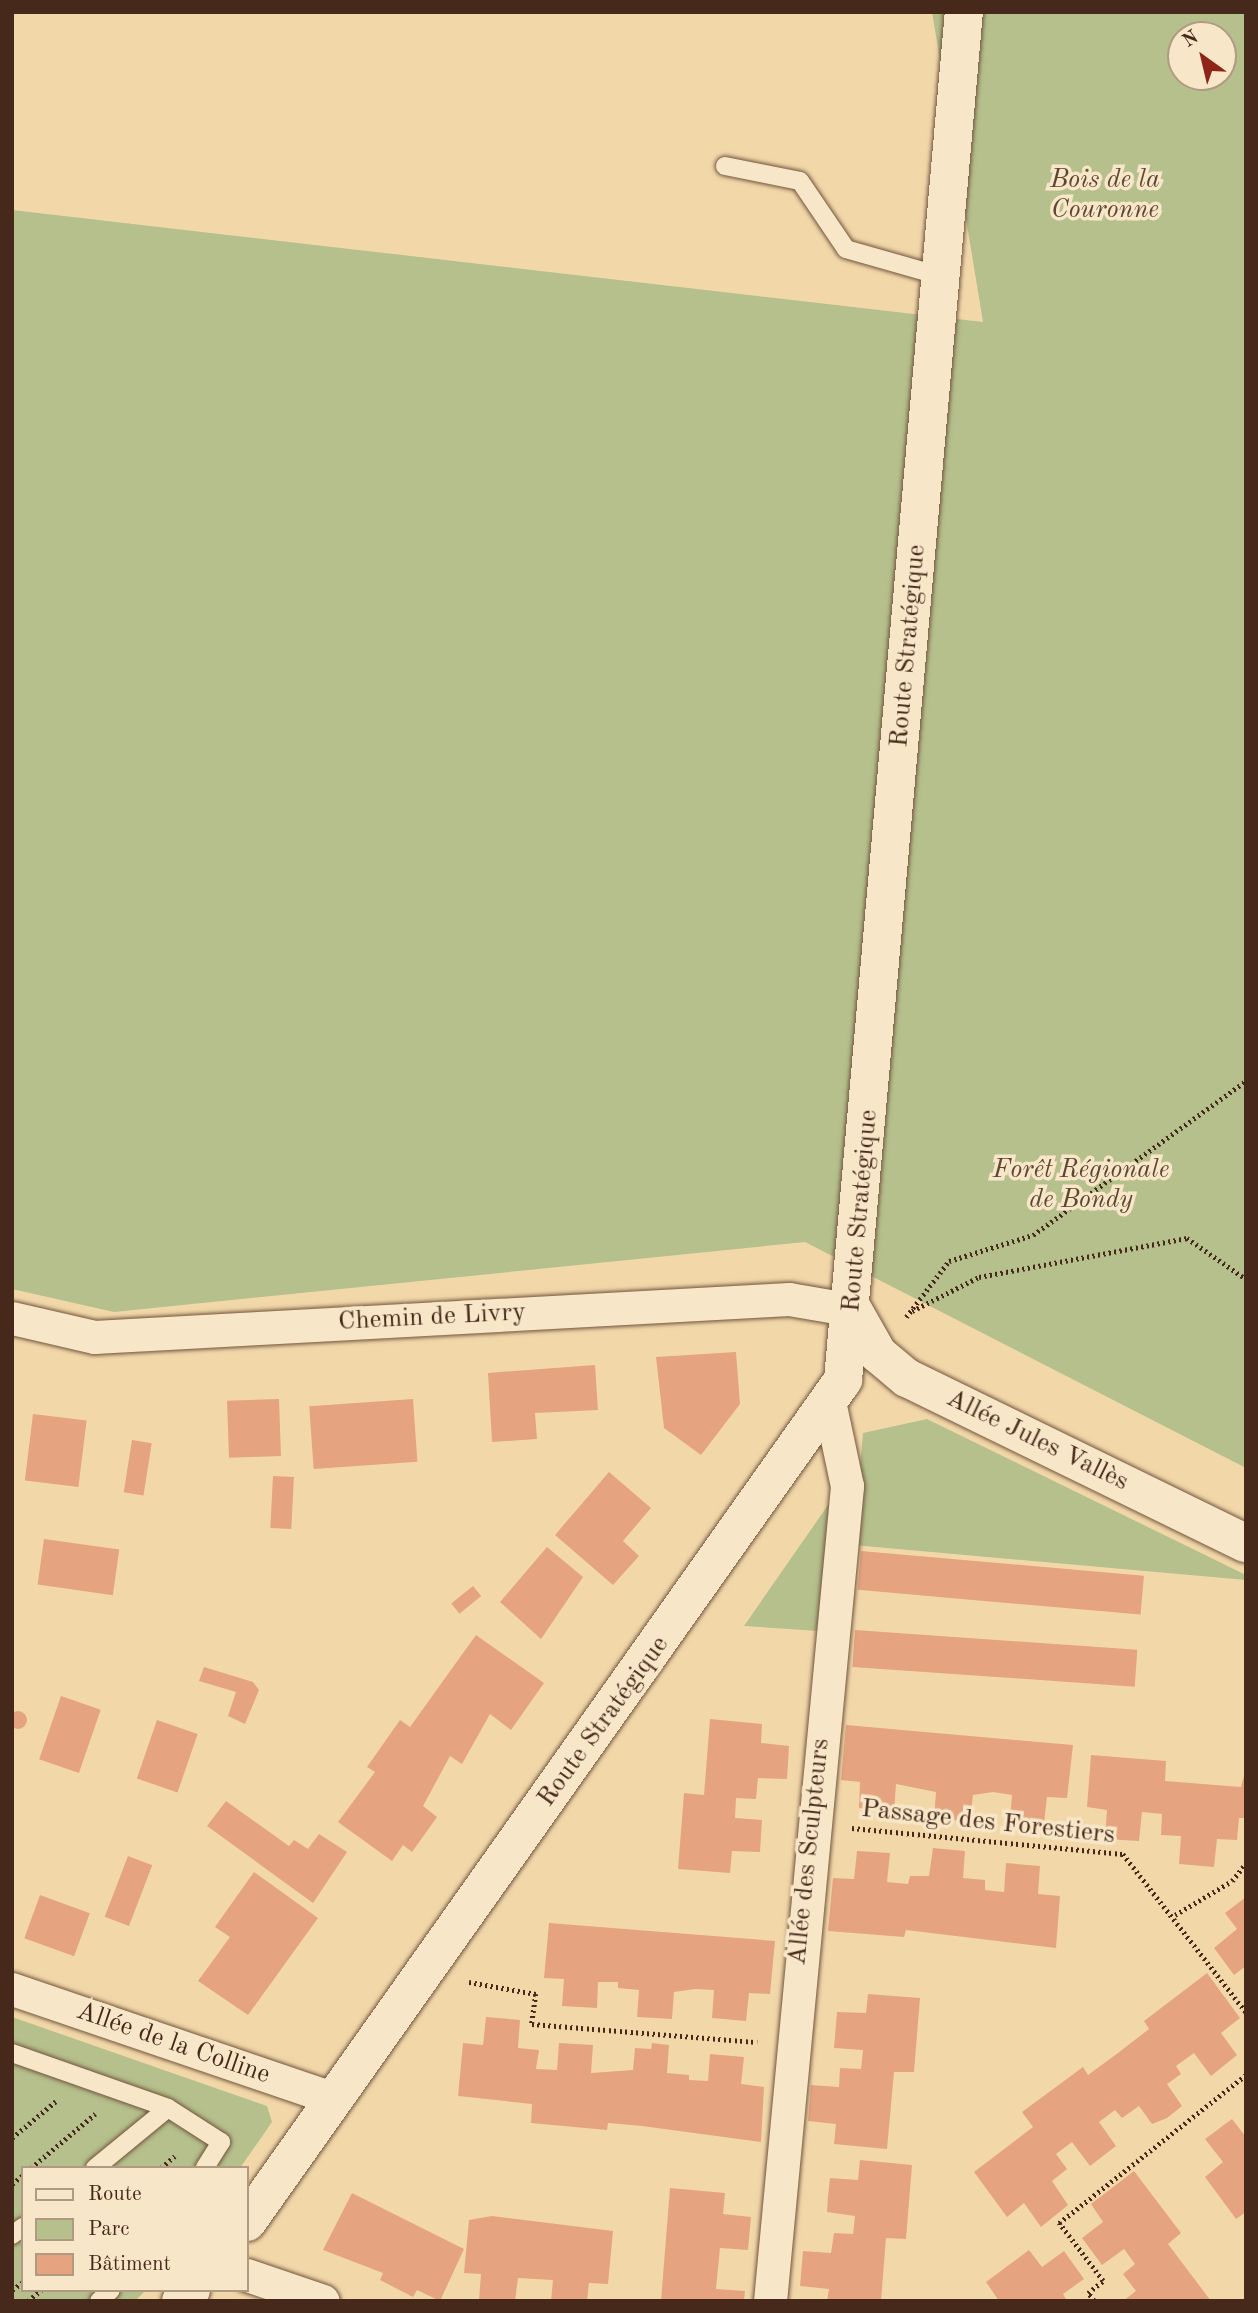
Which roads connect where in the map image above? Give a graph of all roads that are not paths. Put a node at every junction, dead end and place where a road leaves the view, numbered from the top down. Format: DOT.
graph roads {
  1 [pos="964,12"];
  2 [pos="725,166"];
  3 [pos="941,276"];
  4 [pos="853,1310"];
  5 [pos="12,1318"];
  6 [pos="830,1406"];
  7 [pos="1246,1543"];
  8 [pos="12,1989"];
  9 [pos="12,2053"];
  10 [pos="333,2098"];
  11 [pos="168,2108"];
  12 [pos="97,2166"];
  13 [pos="206,2166"];
  14 [pos="248,2221"];
  15 [pos="248,2275"];
  16 [pos="323,2301"];
  17 [pos="771,2301"];
  1 -- 3 [label="street, Route Stratégique"];
  2 -- 3 [label="lane"];
  3 -- 4 [label="street, Route Stratégique"];
  4 -- 5 [label="street, Chemin de Livry"];
  4 -- 6 [label="street, Route Stratégique"];
  4 -- 7 [label="street, Allée Jules Vallès"];
  6 -- 10 [label="street, Route Stratégique"];
  6 -- 17 [label="street, Allée des Sculpteurs"];
  8 -- 10 [label="street, Allée de la Colline"];
  9 -- 11 [label="lane"];
  10 -- 14 [label="street, Route Stratégique"];
  11 -- 12 [label="lane"];
  11 -- 13 [label="lane"];
  15 -- 16 [label="street"];
}
